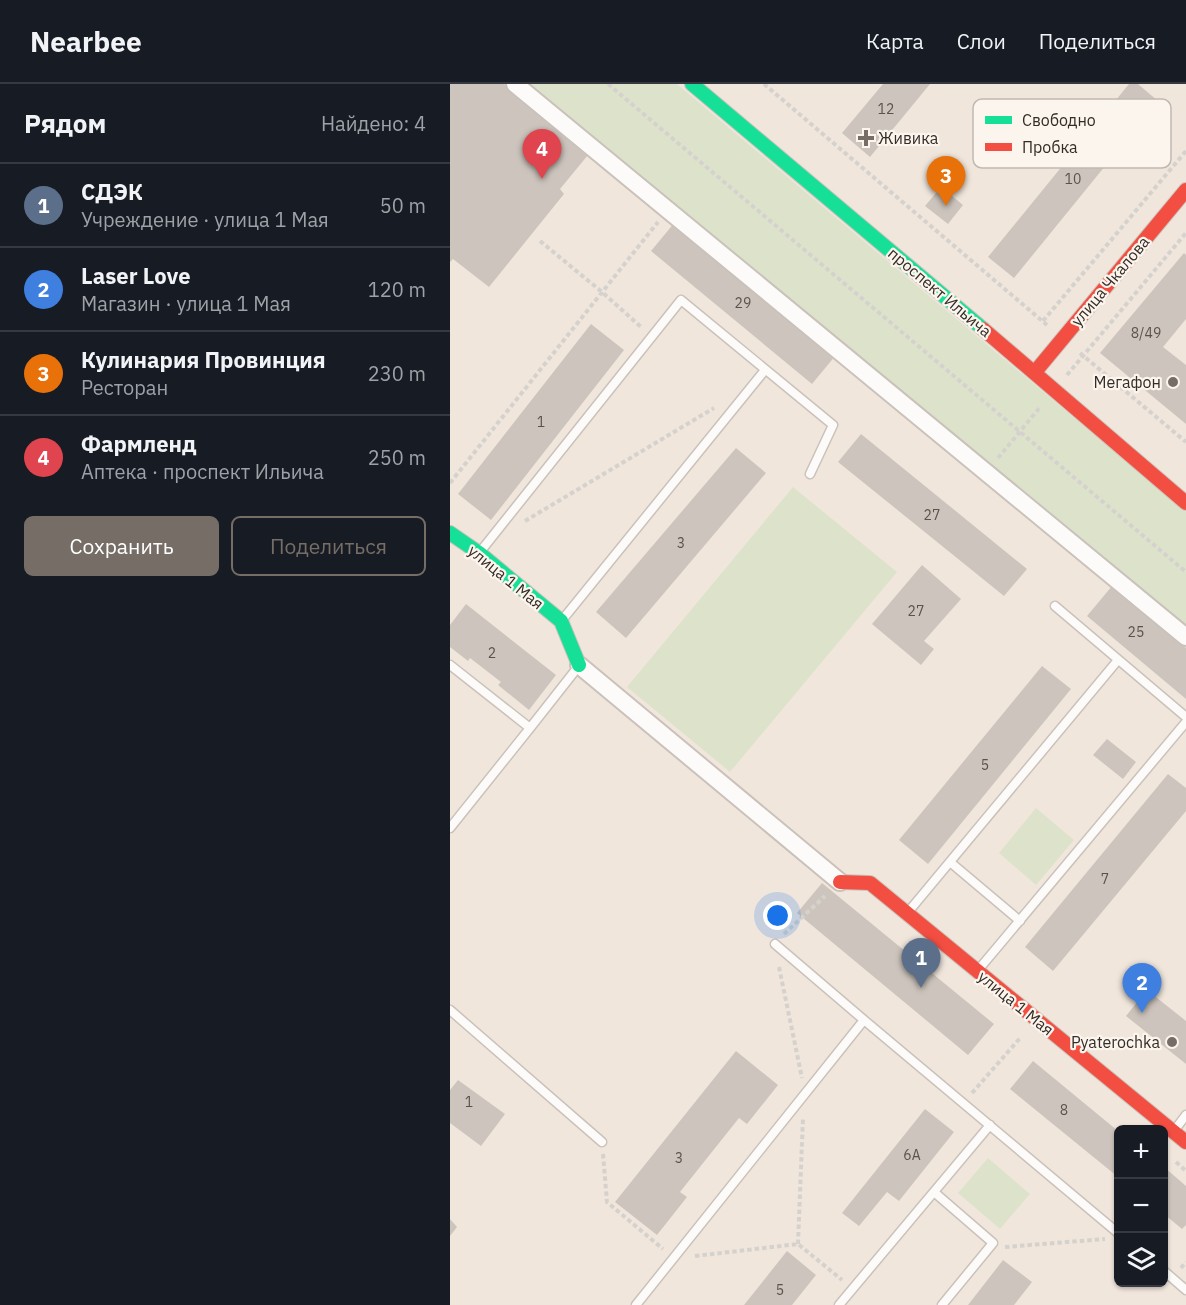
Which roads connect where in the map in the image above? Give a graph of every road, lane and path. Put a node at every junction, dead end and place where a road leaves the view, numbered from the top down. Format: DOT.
graph roads {
  1 [pos="515,84"];
  2 [pos="608,84"];
  3 [pos="692,84"];
  4 [pos="764,84"];
  5 [pos="1186,151"];
  6 [pos="1186,190"];
  7 [pos="668,210"];
  8 [pos="1186,233"];
  9 [pos="540,241"];
  10 [pos="603,292"];
  11 [pos="1043,321"];
  12 [pos="652,336"];
  13 [pos="1062,338"];
  14 [pos="1083,356"];
  15 [pos="765,370"];
  16 [pos="1035,372"];
  17 [pos="1055,391"];
  18 [pos="723,403"];
  19 [pos="1019,432"];
  20 [pos="1186,442"];
  21 [pos="986,472"];
  22 [pos="810,474"];
  23 [pos="450,483"];
  24 [pos="1186,503"];
  25 [pos="517,526"];
  26 [pos="450,533"];
  27 [pos="479,553"];
  28 [pos="1186,572"];
  29 [pos="1055,606"];
  30 [pos="561,621"];
  31 [pos="1186,637"];
  32 [pos="1118,660"];
  33 [pos="450,665"];
  34 [pos="579,665"];
  35 [pos="1186,717"];
  36 [pos="1186,722"];
  37 [pos="530,728"];
  38 [pos="450,828"];
  39 [pos="950,862"];
  40 [pos="840,882"];
  41 [pos="907,914"];
  42 [pos="1020,921"];
  43 [pos="775,944"];
  44 [pos="977,972"];
  45 [pos="450,1010"];
  46 [pos="864,1020"];
  47 [pos="1021,1037"];
  48 [pos="805,1094"];
  49 [pos="964,1103"];
  50 [pos="1186,1115"];
  51 [pos="990,1125"];
  52 [pos="1173,1131"];
  53 [pos="602,1142"];
  54 [pos="1186,1142"];
  55 [pos="934,1192"];
  56 [pos="1114,1229"];
  57 [pos="1107,1239"];
  58 [pos="798,1244"];
  59 [pos="989,1248"];
  60 [pos="674,1258"];
  61 [pos="1168,1274"];
  62 [pos="853,1288"];
  63 [pos="1186,1290"];
  64 [pos="636,1305"];
  65 [pos="839,1305"];
  66 [pos="942,1305"];
  1 -- 7 [label="street"];
  2 -- 19 [label="path"];
  3 -- 16 [label="street, проспект Ильича"];
  4 -- 11 [label="path"];
  5 -- 11 [label="path"];
  6 -- 13 [label="street, улица Чкалова"];
  7 -- 10 [label="path"];
  7 -- 21 [label="street"];
  8 -- 14 [label="path"];
  9 -- 10 [label="path"];
  10 -- 12 [label="path"];
  10 -- 23 [label="path"];
  11 -- 13 [label="path"];
  12 -- 15 [label="lane"];
  12 -- 27 [label="lane"];
  13 -- 14 [label="path"];
  13 -- 16 [label="street, улица Чкалова"];
  14 -- 17 [label="path"];
  14 -- 20 [label="path"];
  15 -- 22 [label="lane"];
  15 -- 30 [label="lane"];
  16 -- 17 [label="street, проспект Ильича"];
  17 -- 19 [label="path"];
  17 -- 24 [label="street, проспект Ильича"];
  18 -- 25 [label="path"];
  19 -- 21 [label="path"];
  19 -- 28 [label="path"];
  21 -- 31 [label="street"];
  26 -- 27 [label="street, улица 1 Мая"];
  27 -- 30 [label="street, улица 1 Мая"];
  29 -- 32 [label="lane"];
  30 -- 34 [label="street"];
  32 -- 35 [label="lane"];
  32 -- 39 [label="lane"];
  33 -- 37 [label="lane"];
  34 -- 37 [label="lane"];
  34 -- 40 [label="street"];
  36 -- 42 [label="lane"];
  37 -- 38 [label="lane"];
  39 -- 41 [label="lane"];
  39 -- 42 [label="lane"];
  40 -- 41 [label="street, улица 1 Мая"];
  40 -- 43 [label="path"];
  41 -- 44 [label="street, улица 1 Мая"];
  42 -- 44 [label="lane"];
  43 -- 46 [label="lane"];
  43 -- 48 [label="path"];
  44 -- 52 [label="street, улица 1 Мая"];
  45 -- 53 [label="lane"];
  46 -- 48 [label="lane"];
  46 -- 49 [label="lane"];
  47 -- 49 [label="path"];
  48 -- 58 [label="path"];
  48 -- 60 [label="lane"];
  49 -- 51 [label="lane"];
  50 -- 52 [label="lane"];
  51 -- 55 [label="lane"];
  51 -- 56 [label="lane"];
  52 -- 54 [label="street, улица 1 Мая"];
  53 -- 60 [label="path"];
  55 -- 59 [label="lane"];
  55 -- 62 [label="lane"];
  57 -- 59 [label="path"];
  58 -- 60 [label="path"];
  58 -- 62 [label="path"];
  59 -- 66 [label="lane"];
  60 -- 64 [label="lane"];
  61 -- 63 [label="lane"];
  62 -- 65 [label="lane"];
}
